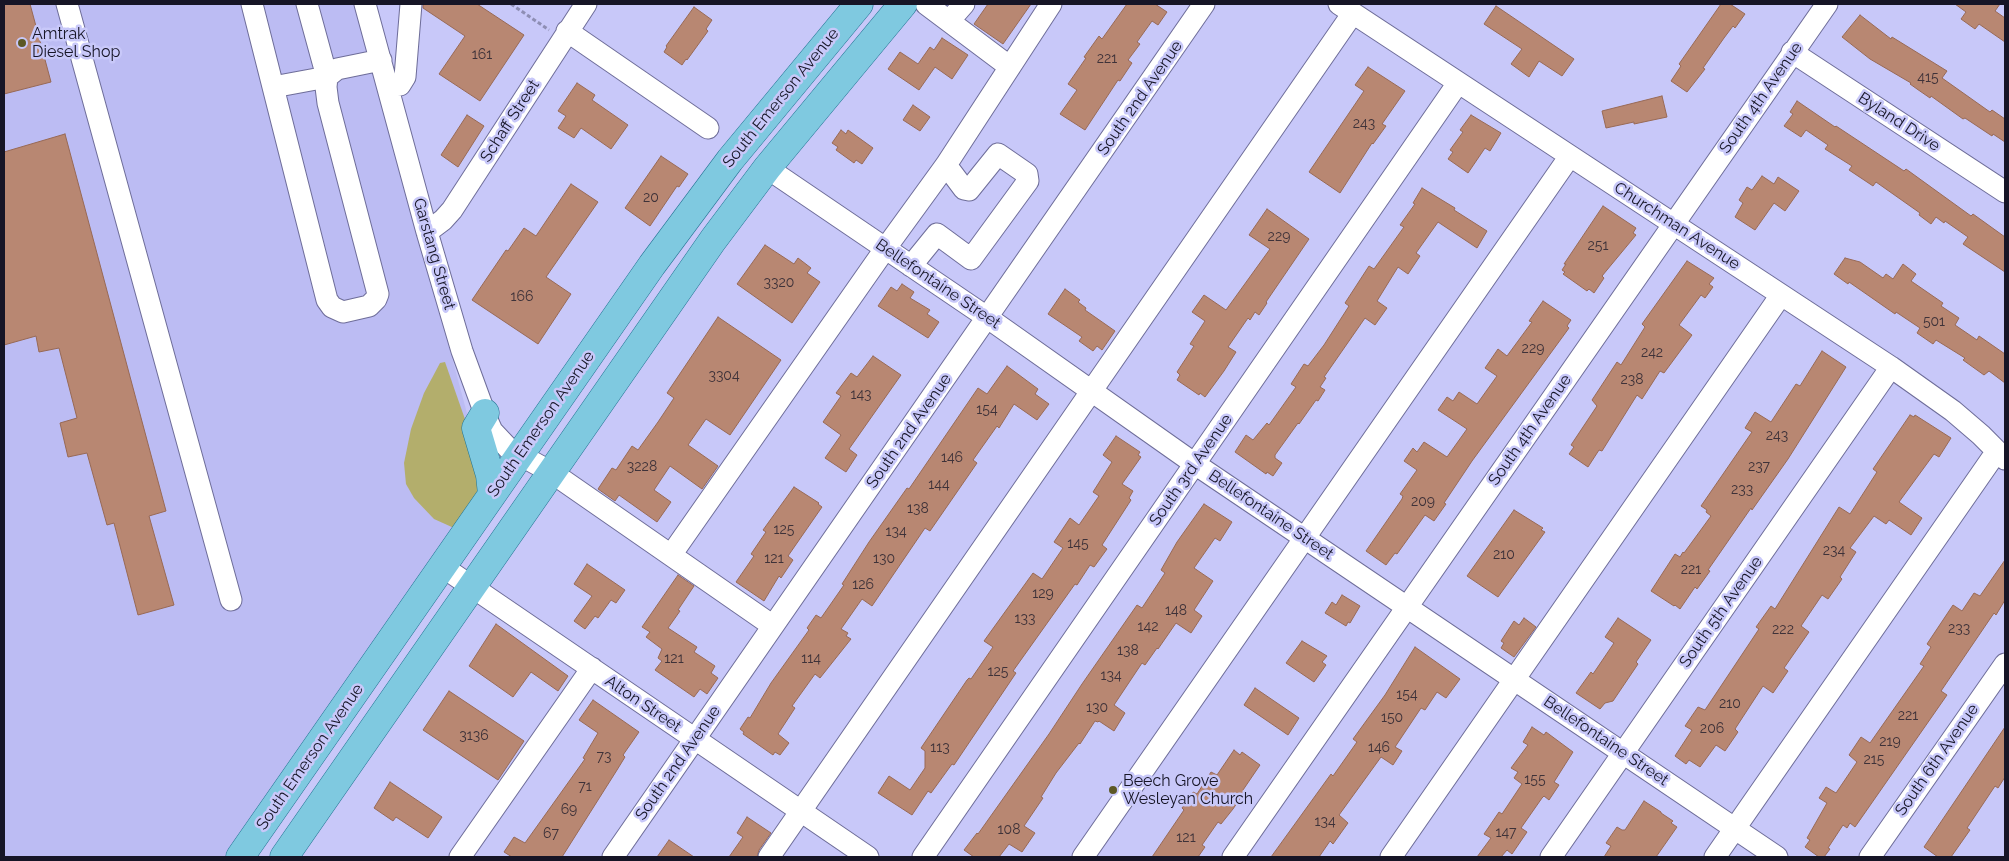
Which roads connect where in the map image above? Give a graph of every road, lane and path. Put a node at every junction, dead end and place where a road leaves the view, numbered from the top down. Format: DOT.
graph roads {
  1 [pos="67,4"];
  2 [pos="252,4"];
  3 [pos="307,4"];
  4 [pos="365,4"];
  5 [pos="411,4"];
  6 [pos="511,4"];
  7 [pos="586,4"];
  8 [pos="859,4"];
  9 [pos="903,4"];
  10 [pos="926,4"];
  11 [pos="964,4"];
  12 [pos="1051,4"];
  13 [pos="1204,4"];
  14 [pos="1827,4"];
  15 [pos="1346,8"];
  16 [pos="949,21"];
  17 [pos="564,35"];
  18 [pos="1792,52"];
  19 [pos="381,60"];
  20 [pos="1010,67"];
  21 [pos="327,77"];
  22 [pos="1458,83"];
  23 [pos="273,86"];
  24 [pos="388,86"];
  25 [pos="708,128"];
  26 [pos="1570,156"];
  27 [pos="946,165"];
  28 [pos="768,168"];
  29 [pos="2005,192"];
  30 [pos="1674,224"];
  31 [pos="427,232"];
  32 [pos="885,249"];
  33 [pos="911,266"];
  34 [pos="1782,295"];
  35 [pos="988,318"];
  36 [pos="1891,366"];
  37 [pos="1092,391"];
  38 [pos="485,413"];
  39 [pos="518,454"];
  40 [pos="2001,455"];
  41 [pos="1195,464"];
  42 [pos="551,472"];
  43 [pos="492,494"];
  44 [pos="1305,538"];
  45 [pos="671,555"];
  46 [pos="443,567"];
  47 [pos="472,586"];
  48 [pos="231,600"];
  49 [pos="1406,607"];
  50 [pos="774,626"];
  51 [pos="2005,664"];
  52 [pos="592,668"];
  53 [pos="1515,679"];
  54 [pos="695,739"];
  55 [pos="1624,753"];
  56 [pos="801,811"];
  57 [pos="1735,828"];
  58 [pos="240,857"];
  59 [pos="284,857"];
  60 [pos="460,857"];
  61 [pos="613,857"];
  62 [pos="769,857"];
  63 [pos="868,857"];
  64 [pos="923,857"];
  65 [pos="1083,857"];
  66 [pos="1233,857"];
  67 [pos="1391,857"];
  68 [pos="1552,857"];
  69 [pos="1715,857"];
  70 [pos="1777,857"];
  71 [pos="1870,857"];
  1 -- 48 [label="street"];
  2 -- 23 [label="street"];
  3 -- 21 [label="street"];
  4 -- 19 [label="street, Garstang Street"];
  5 -- 24 [label="street"];
  6 -- 17 [label="path"];
  7 -- 17 [label="street, Schaff Street"];
  8 -- 39 [label="main road, South Emerson Avenue"];
  9 -- 28 [label="main road, South Emerson Avenue"];
  10 -- 16 [label="street"];
  11 -- 16 [label="street"];
  12 -- 20 [label="street"];
  13 -- 35 [label="street, South 2nd Avenue"];
  14 -- 18 [label="street, South 4th Avenue"];
  15 -- 22 [label="street, Churchman Avenue"];
  15 -- 37 [label="street"];
  16 -- 20 [label="street"];
  17 -- 25 [label="street"];
  17 -- 31 [label="street, Schaff Street"];
  18 -- 29 [label="street, Byland Drive"];
  18 -- 30 [label="street, South 4th Avenue"];
  19 -- 21 [label="street"];
  19 -- 24 [label="street, Garstang Street"];
  20 -- 27 [label="street"];
  21 -- 23 [label="street"];
  21 -- 23 [label="street"];
  22 -- 26 [label="street, Churchman Avenue"];
  22 -- 41 [label="street, South 3rd Avenue"];
  24 -- 31 [label="street, Garstang Street"];
  26 -- 30 [label="street, Churchman Avenue"];
  26 -- 44 [label="street"];
  27 -- 32 [label="street"];
  27 -- 33 [label="street"];
  28 -- 32 [label="street, Bellefontaine Street"];
  28 -- 42 [label="main road, South Emerson Avenue"];
  30 -- 34 [label="street, Churchman Avenue"];
  30 -- 49 [label="street, South 4th Avenue"];
  31 -- 38 [label="street, Garstang Street"];
  32 -- 33 [label="street, Bellefontaine Street"];
  32 -- 45 [label="street"];
  33 -- 35 [label="street, Bellefontaine Street"];
  34 -- 36 [label="street, Churchman Avenue"];
  34 -- 53 [label="street"];
  35 -- 37 [label="street, Bellefontaine Street"];
  35 -- 50 [label="street, South 2nd Avenue"];
  36 -- 40 [label="street, Churchman Avenue"];
  36 -- 55 [label="street, South 5th Avenue"];
  37 -- 41 [label="street, Bellefontaine Street"];
  37 -- 56 [label="street"];
  38 -- 39 [label="street, Garstang Street"];
  38 -- 43 [label="main road"];
  39 -- 42 [label="street, Garstang Street"];
  39 -- 43 [label="main road, South Emerson Avenue"];
  40 -- 57 [label="street"];
  41 -- 44 [label="street, Bellefontaine Street"];
  41 -- 64 [label="street, South 3rd Avenue"];
  42 -- 45 [label="street, Garstang Street"];
  42 -- 47 [label="main road, South Emerson Avenue"];
  43 -- 46 [label="main road, South Emerson Avenue"];
  44 -- 49 [label="street, Bellefontaine Street"];
  44 -- 65 [label="street"];
  45 -- 50 [label="street, Garstang Street"];
  46 -- 47 [label="street, Alton Street"];
  46 -- 58 [label="main road, South Emerson Avenue"];
  47 -- 52 [label="street, Alton Street"];
  47 -- 59 [label="main road, South Emerson Avenue"];
  49 -- 53 [label="street, Bellefontaine Street"];
  49 -- 66 [label="street, South 4th Avenue"];
  50 -- 54 [label="street, South 2nd Avenue"];
  51 -- 71 [label="street, South 6th Avenue"];
  52 -- 54 [label="street, Alton Street"];
  52 -- 60 [label="street"];
  53 -- 55 [label="street, Bellefontaine Street"];
  53 -- 67 [label="street"];
  54 -- 56 [label="street, Alton Street"];
  54 -- 61 [label="street, South 2nd Avenue"];
  55 -- 57 [label="street, Bellefontaine Street"];
  55 -- 68 [label="street, South 5th Avenue"];
  56 -- 62 [label="street"];
  56 -- 63 [label="street, Alton Street"];
  57 -- 69 [label="street"];
  57 -- 70 [label="street, Bellefontaine Street"];
}
